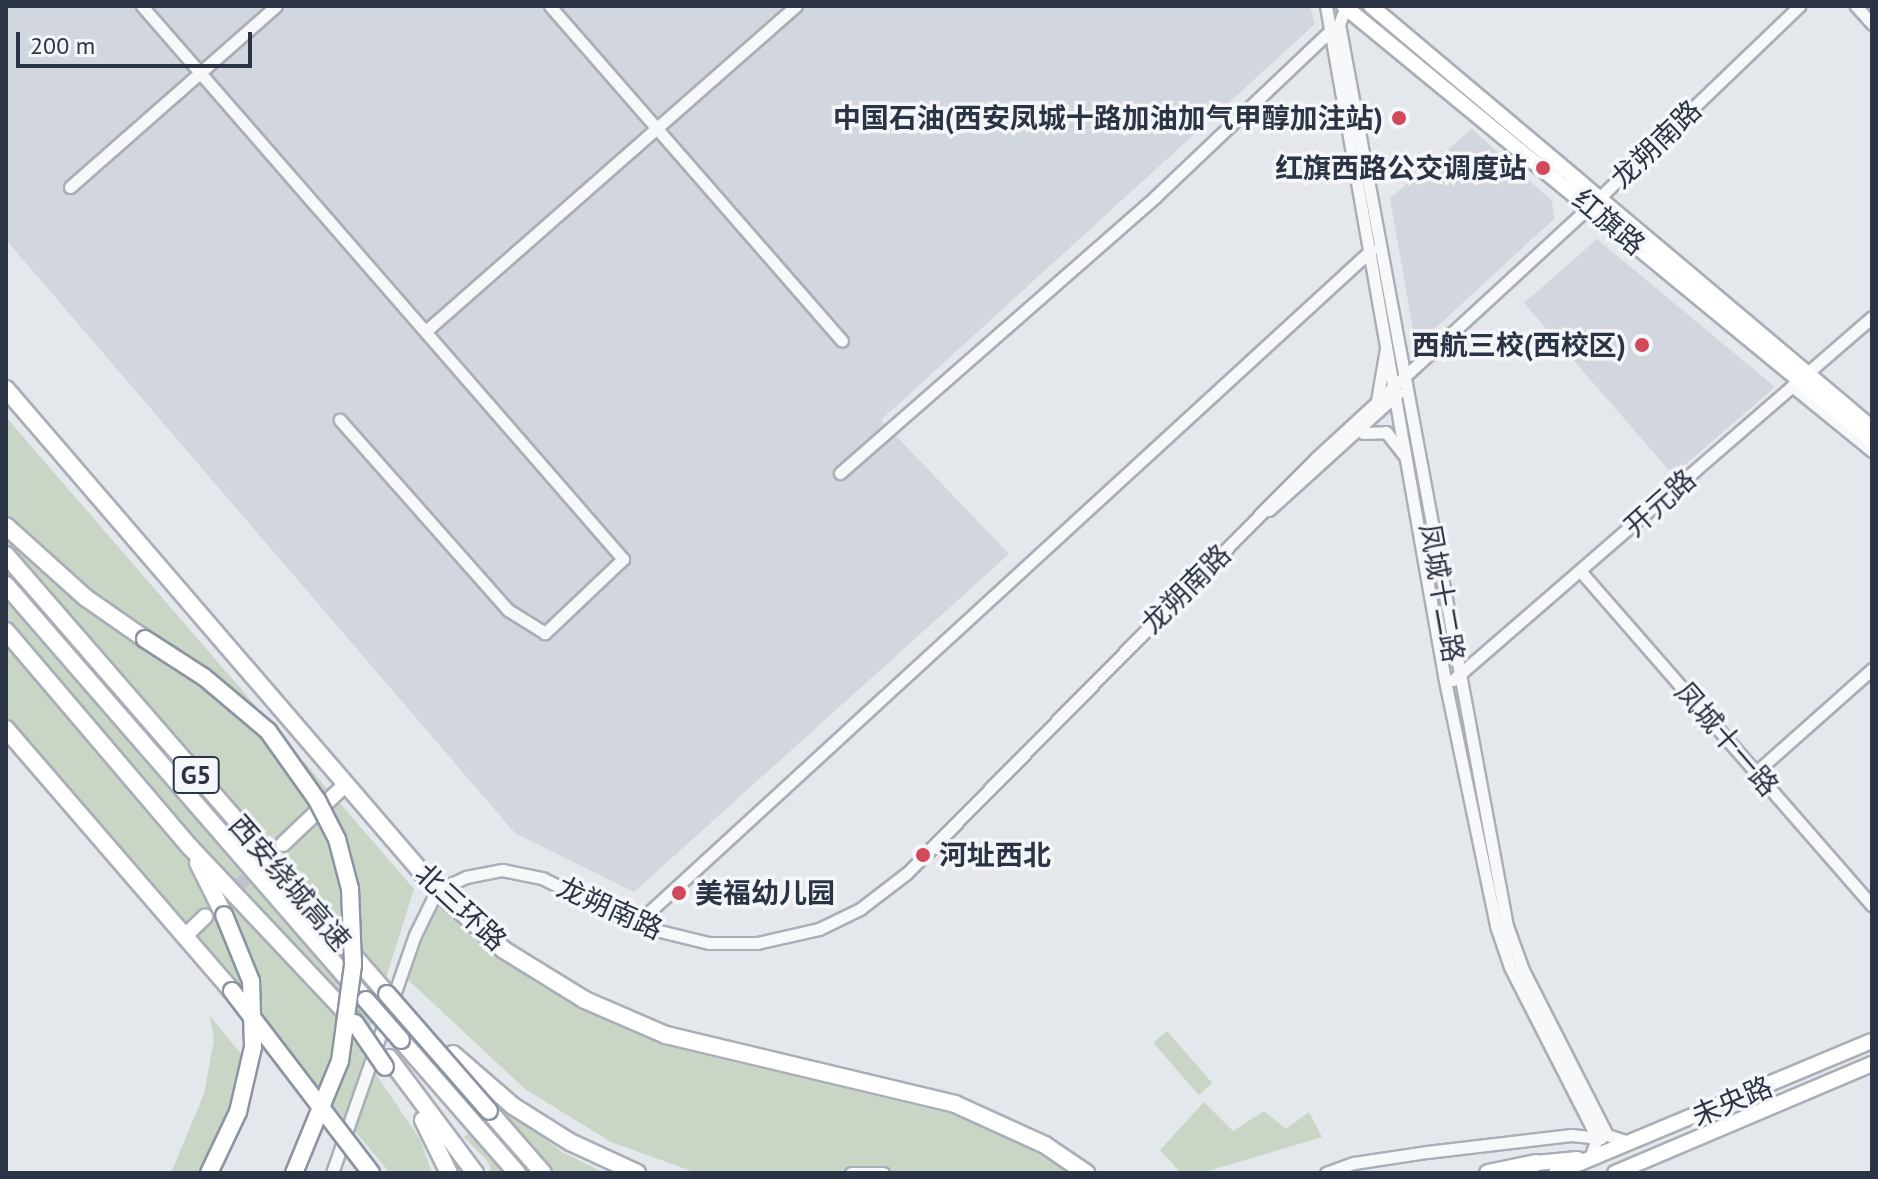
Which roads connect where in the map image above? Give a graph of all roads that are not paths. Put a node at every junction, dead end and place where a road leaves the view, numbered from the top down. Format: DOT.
graph roads {
  1 [pos="142,6"];
  2 [pos="276,6"];
  3 [pos="550,6"];
  4 [pos="796,6"];
  5 [pos="1326,6"];
  6 [pos="1345,6"];
  7 [pos="1371,6"];
  8 [pos="1799,6"];
  9 [pos="1856,6"];
  10 [pos="1339,24"];
  11 [pos="1872,24"];
  12 [pos="1328,33"];
  13 [pos="200,72"];
  14 [pos="657,128"];
  15 [pos="70,187"];
  16 [pos="1594,203"];
  17 [pos="1372,249"];
  18 [pos="1872,317"];
  19 [pos="427,330"];
  20 [pos="842,341"];
  21 [pos="1387,345"];
  22 [pos="1799,380"];
  23 [pos="1399,385"];
  24 [pos="6,389"];
  25 [pos="1377,401"];
  26 [pos="340,420"];
  27 [pos="1872,428"];
  28 [pos="1355,436"];
  29 [pos="1872,440"];
  30 [pos="1872,451"];
  31 [pos="1408,461"];
  32 [pos="840,473"];
  33 [pos="1259,517"];
  34 [pos="6,526"];
  35 [pos="6,555"];
  36 [pos="1582,573"];
  37 [pos="6,585"];
  38 [pos="6,631"];
  39 [pos="1872,669"];
  40 [pos="1457,676"];
  41 [pos="1446,686"];
  42 [pos="6,729"];
  43 [pos="1756,772"];
  44 [pos="346,784"];
  45 [pos="283,844"];
  46 [pos="190,847"];
  47 [pos="437,890"];
  48 [pos="1872,905"];
  49 [pos="205,917"];
  50 [pos="635,925"];
  51 [pos="185,936"];
  52 [pos="387,994"];
  53 [pos="1872,1041"];
  54 [pos="387,1062"];
  55 [pos="1872,1064"];
  56 [pos="432,1133"];
  57 [pos="1597,1138"];
  58 [pos="1615,1141"];
  59 [pos="1633,1142"];
  60 [pos="1665,1155"];
  61 [pos="1590,1158"];
  62 [pos="1536,1163"];
  63 [pos="1619,1172"];
  64 [pos="209,1173"];
  65 [pos="294,1173"];
  66 [pos="332,1173"];
  67 [pos="371,1173"];
  68 [pos="449,1173"];
  69 [pos="459,1173"];
  70 [pos="475,1173"];
  71 [pos="517,1173"];
  72 [pos="543,1173"];
  73 [pos="637,1173"];
  74 [pos="851,1173"];
  75 [pos="883,1173"];
  76 [pos="1086,1173"];
  77 [pos="1326,1173"];
  78 [pos="1488,1173"];
  79 [pos="1556,1173"];
  80 [pos="1640,1173"];
  1 -- 13 [label="street"];
  2 -- 13 [label="street"];
  3 -- 14 [label="street"];
  4 -- 14 [label="street"];
  5 -- 12 [label="street, 凤城十二路"];
  6 -- 10 [label="street, 凤城十二路"];
  6 -- 16 [label="main road, 红旗路"];
  7 -- 16 [label="main road, 红旗路"];
  8 -- 16 [label="street, 龙朔南路"];
  9 -- 11 [label="street"];
  10 -- 12 [label="street"];
  10 -- 17 [label="street, 凤城十二路"];
  12 -- 17 [label="street, 凤城十二路"];
  12 -- 32 [label="street"];
  13 -- 15 [label="street"];
  13 -- 19 [label="street"];
  14 -- 19 [label="street"];
  14 -- 20 [label="street"];
  16 -- 22 [label="main road, 红旗路"];
  16 -- 23 [label="street, 龙朔南路"];
  17 -- 21 [label="street, 凤城十二路"];
  17 -- 23 [label="street, 凤城十二路"];
  17 -- 50 [label="street"];
  18 -- 22 [label="street, 开元路"];
  19 -- 26 [label="street"];
  21 -- 23 [label="street, 凤城十二路"];
  21 -- 25 [label="street"];
  22 -- 27 [label="main road, 红旗路"];
  22 -- 29 [label="main road, 红旗路"];
  22 -- 30 [label="street"];
  22 -- 36 [label="street, 开元路"];
  23 -- 25 [label="street, 龙朔南路"];
  23 -- 28 [label="street, 龙朔南路"];
  23 -- 31 [label="street, 凤城十二路"];
  23 -- 40 [label="street, 凤城十二路"];
  24 -- 44 [label="highway, 北三环路"];
  25 -- 33 [label="street, 龙朔南路"];
  28 -- 31 [label="street"];
  28 -- 33 [label="street, 龙朔南路"];
  31 -- 41 [label="street, 凤城十二路"];
  33 -- 50 [label="street, 龙朔南路"];
  34 -- 65 [label="highway, bridge"];
  35 -- 52 [label="highway, 西安绕城高速 / G5"];
  36 -- 40 [label="street, 开元路"];
  36 -- 43 [label="street, 凤城十一路"];
  37 -- 71 [label="highway, 西安绕城高速 / G5, bridge"];
  38 -- 46 [label="highway"];
  39 -- 43 [label="street"];
  40 -- 41 [label="street, 开元路"];
  40 -- 58 [label="street, 凤城十二路"];
  41 -- 57 [label="street, 凤城十二路"];
  42 -- 51 [label="highway"];
  43 -- 48 [label="street, 凤城十一路"];
  44 -- 45 [label="main road"];
  44 -- 47 [label="highway, 北三环路"];
  46 -- 54 [label="highway, bridge"];
  46 -- 64 [label="highway, bridge"];
  47 -- 50 [label="street, 龙朔南路"];
  47 -- 66 [label="street"];
  47 -- 76 [label="highway, 北三环路"];
  49 -- 51 [label="main road"];
  51 -- 67 [label="highway, bridge"];
  52 -- 72 [label="highway, 西安绕城高速 / G5, bridge"];
  52 -- 73 [label="highway, bridge"];
  53 -- 59 [label="main road, 未央路"];
  54 -- 56 [label="highway"];
  54 -- 70 [label="highway"];
  55 -- 60 [label="main road, 未央路"];
  56 -- 68 [label="highway"];
  56 -- 69 [label="highway"];
  57 -- 58 [label="street"];
  57 -- 61 [label="street"];
  57 -- 77 [label="street"];
  58 -- 59 [label="street"];
  59 -- 61 [label="main road, 未央路"];
  60 -- 63 [label="main road, 未央路"];
  60 -- 80 [label="main road"];
  61 -- 62 [label="main road"];
  61 -- 79 [label="main road"];
  62 -- 78 [label="highway"];
  74 -- 75 [label="street"];
}
